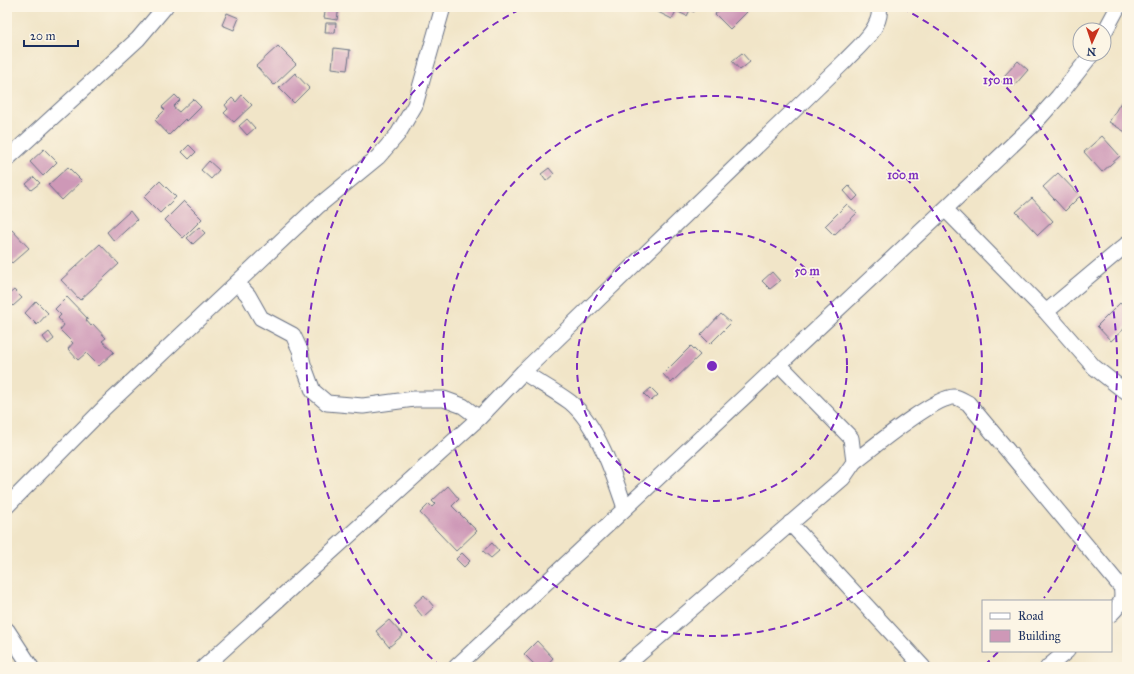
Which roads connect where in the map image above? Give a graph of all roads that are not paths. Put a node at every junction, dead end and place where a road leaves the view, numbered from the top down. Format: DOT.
graph roads {
  1 [pos="165,7"];
  2 [pos="443,7"];
  3 [pos="879,7"];
  4 [pos="1118,7"];
  5 [pos="1110,22"];
  6 [pos="1086,62"];
  7 [pos="7,159"];
  8 [pos="945,209"];
  9 [pos="1127,244"];
  10 [pos="237,283"];
  11 [pos="1046,312"];
  12 [pos="779,364"];
  13 [pos="523,372"];
  14 [pos="1127,394"];
  15 [pos="479,418"];
  16 [pos="854,462"];
  17 [pos="7,506"];
  18 [pos="625,508"];
  19 [pos="790,523"];
  20 [pos="1112,613"];
  21 [pos="7,630"];
  22 [pos="1066,652"];
  23 [pos="463,665"];
  24 [pos="31,667"];
  25 [pos="204,667"];
  26 [pos="624,667"];
  27 [pos="923,667"];
  28 [pos="1048,667"];
  1 -- 7 [label="street"];
  2 -- 10 [label="street"];
  3 -- 13 [label="street"];
  4 -- 5 [label="street"];
  6 -- 8 [label="street"];
  8 -- 11 [label="street"];
  8 -- 12 [label="street"];
  9 -- 11 [label="street"];
  10 -- 15 [label="street"];
  10 -- 17 [label="street"];
  11 -- 14 [label="street"];
  12 -- 16 [label="street"];
  12 -- 18 [label="street"];
  13 -- 15 [label="street"];
  13 -- 18 [label="street"];
  15 -- 25 [label="street"];
  16 -- 19 [label="street"];
  16 -- 20 [label="street"];
  18 -- 23 [label="street"];
  19 -- 26 [label="street"];
  19 -- 27 [label="street"];
  21 -- 24 [label="street"];
  22 -- 28 [label="street"];
}
